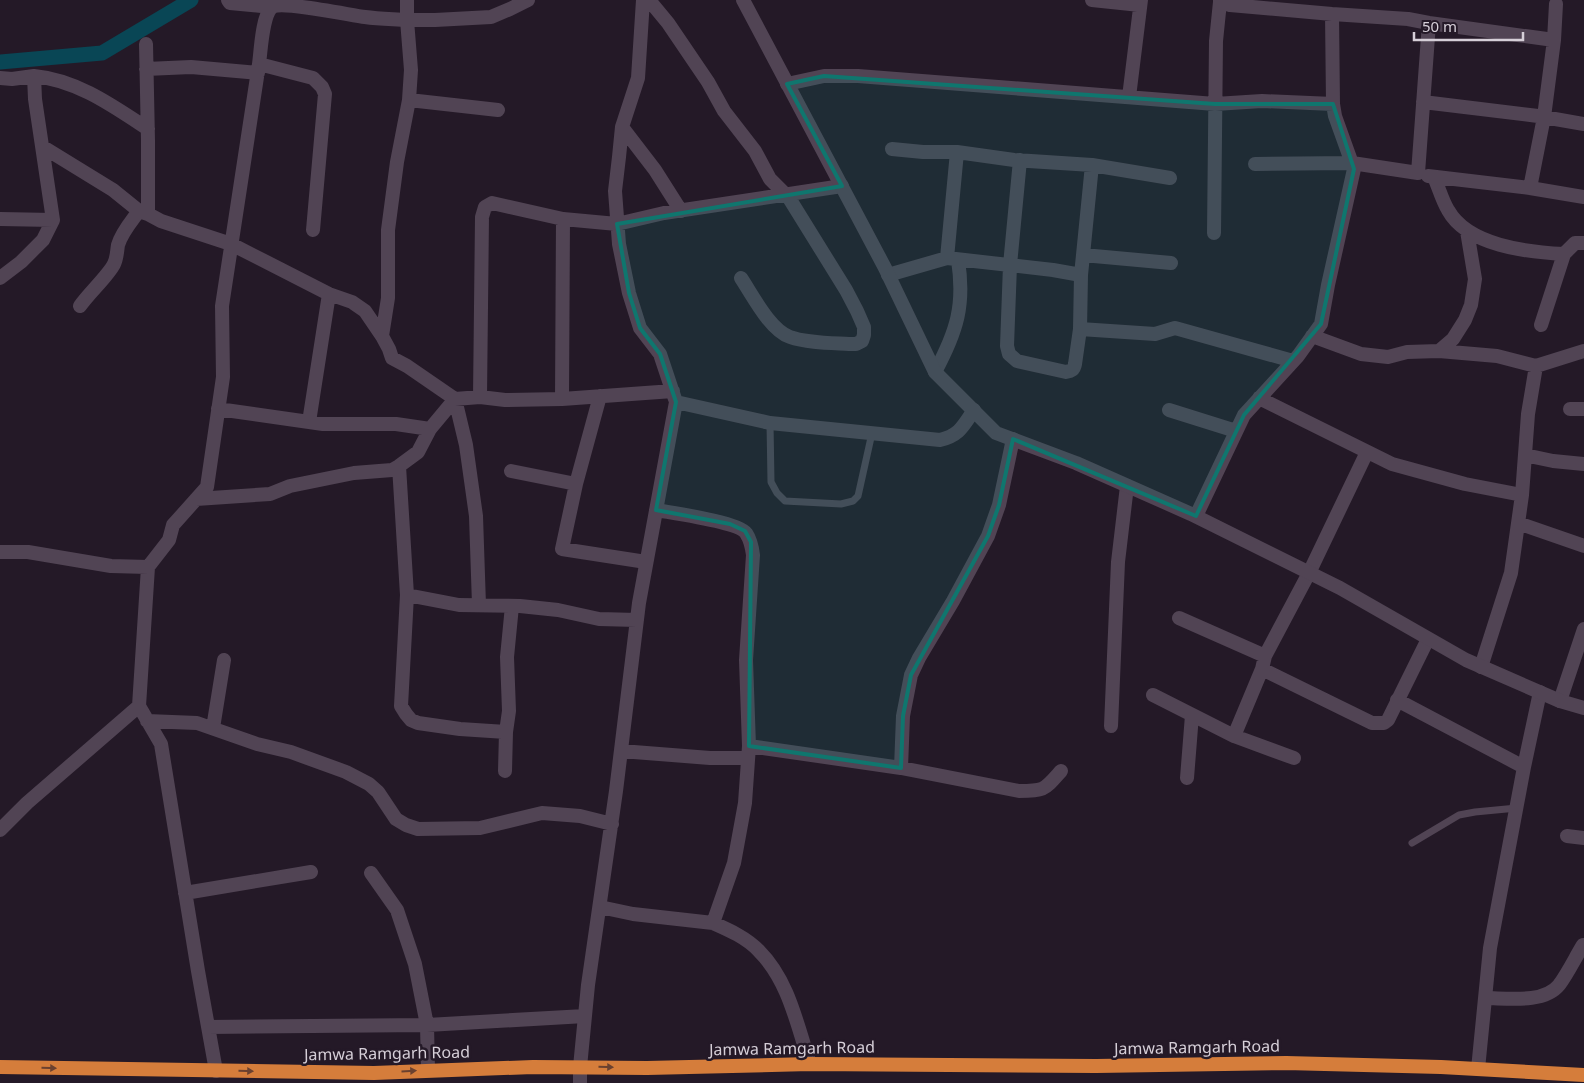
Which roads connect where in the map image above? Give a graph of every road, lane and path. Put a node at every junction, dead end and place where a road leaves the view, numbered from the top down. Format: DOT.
graph roads {
  1 [pos="228,0"];
  2 [pos="407,0"];
  3 [pos="528,0"];
  4 [pos="643,0"];
  5 [pos="649,0"];
  6 [pos="743,0"];
  7 [pos="1092,0"];
  8 [pos="1220,1"];
  9 [pos="1141,2"];
  10 [pos="1556,4"];
  11 [pos="271,7"];
  12 [pos="1332,14"];
  13 [pos="407,20"];
  14 [pos="1429,24"];
  15 [pos="1554,40"];
  16 [pos="146,44"];
  17 [pos="146,69"];
  18 [pos="259,69"];
  19 [pos="34,76"];
  20 [pos="0,78"];
  21 [pos="787,84"];
  22 [pos="1129,97"];
  23 [pos="409,100"];
  24 [pos="1423,102"];
  25 [pos="1215,104"];
  26 [pos="1333,104"];
  27 [pos="498,110"];
  28 [pos="1544,117"];
  29 [pos="1584,124"];
  30 [pos="622,127"];
  31 [pos="148,129"];
  32 [pos="43,147"];
  33 [pos="892,150"];
  34 [pos="957,152"];
  35 [pos="1020,160"];
  36 [pos="1352,163"];
  37 [pos="1254,164"];
  38 [pos="1092,165"];
  39 [pos="1418,173"];
  40 [pos="1434,177"];
  41 [pos="1170,178"];
  42 [pos="842,186"];
  43 [pos="1530,188"];
  44 [pos="786,195"];
  45 [pos="1584,197"];
  46 [pos="681,211"];
  47 [pos="143,213"];
  48 [pos="0,219"];
  49 [pos="563,219"];
  50 [pos="53,220"];
  51 [pos="618,224"];
  52 [pos="313,230"];
  53 [pos="1467,231"];
  54 [pos="1214,233"];
  55 [pos="1584,243"];
  56 [pos="231,244"];
  57 [pos="1564,254"];
  58 [pos="1083,255"];
  59 [pos="953,259"];
  60 [pos="1171,264"];
  61 [pos="1010,265"];
  62 [pos="888,275"];
  63 [pos="1081,275"];
  64 [pos="0,278"];
  65 [pos="741,278"];
  66 [pos="329,294"];
  67 [pos="80,306"];
  68 [pos="1541,325"];
  69 [pos="1080,329"];
  70 [pos="382,336"];
  71 [pos="1312,336"];
  72 [pos="1439,351"];
  73 [pos="1584,351"];
  74 [pos="1293,361"];
  75 [pos="1536,366"];
  76 [pos="936,372"];
  77 [pos="600,396"];
  78 [pos="674,396"];
  79 [pos="480,397"];
  80 [pos="1259,398"];
  81 [pos="455,399"];
  82 [pos="562,399"];
  83 [pos="218,409"];
  84 [pos="974,410"];
  85 [pos="1168,410"];
  86 [pos="308,422"];
  87 [pos="770,423"];
  88 [pos="430,429"];
  89 [pos="1236,431"];
  90 [pos="872,433"];
  91 [pos="1013,439"];
  92 [pos="1367,452"];
  93 [pos="1525,455"];
  94 [pos="1584,464"];
  95 [pos="399,466"];
  96 [pos="511,471"];
  97 [pos="576,484"];
  98 [pos="1127,486"];
  99 [pos="1522,495"];
  100 [pos="196,499"];
  101 [pos="656,510"];
  102 [pos="1196,516"];
  103 [pos="1518,523"];
  104 [pos="1584,546"];
  105 [pos="0,552"];
  106 [pos="646,562"];
  107 [pos="148,567"];
  108 [pos="1310,573"];
  109 [pos="407,596"];
  110 [pos="479,605"];
  111 [pos="512,606"];
  112 [pos="1179,618"];
  113 [pos="636,620"];
  114 [pos="1584,629"];
  115 [pos="1428,639"];
  116 [pos="224,660"];
  117 [pos="1264,662"];
  118 [pos="1481,667"];
  119 [pos="1540,692"];
  120 [pos="1154,696"];
  121 [pos="1397,700"];
  122 [pos="1560,701"];
  123 [pos="139,706"];
  124 [pos="1584,708"];
  125 [pos="1192,715"];
  126 [pos="147,721"];
  127 [pos="1110,726"];
  128 [pos="212,728"];
  129 [pos="506,732"];
  130 [pos="1234,736"];
  131 [pos="621,751"];
  132 [pos="748,752"];
  133 [pos="1294,758"];
  134 [pos="1524,767"];
  135 [pos="902,768"];
  136 [pos="505,771"];
  137 [pos="1061,771"];
  138 [pos="1187,778"];
  139 [pos="1517,808"];
  140 [pos="612,824"];
  141 [pos="0,830"];
  142 [pos="1567,836"];
  143 [pos="1584,838"];
  144 [pos="1412,842"];
  145 [pos="311,872"];
  146 [pos="371,873"];
  147 [pos="185,893"];
  148 [pos="600,907"];
  149 [pos="713,923"];
  150 [pos="1584,945"];
  151 [pos="1485,998"];
  152 [pos="585,1016"];
  153 [pos="427,1025"];
  154 [pos="208,1027"];
  155 [pos="810,1064"];
  156 [pos="0,1067"];
  157 [pos="580,1067"];
  158 [pos="1478,1069"];
  159 [pos="428,1070"];
  160 [pos="216,1071"];
  161 [pos="1584,1075"];
  162 [pos="580,1083"];
  1 -- 11 [label="street"];
  2 -- 13 [label="street"];
  3 -- 13 [label="street"];
  4 -- 30 [label="street"];
  5 -- 44 [label="street"];
  6 -- 21 [label="street"];
  7 -- 9 [label="street"];
  8 -- 12 [label="street"];
  8 -- 25 [label="street"];
  9 -- 22 [label="street"];
  10 -- 15 [label="street"];
  11 -- 13 [label="street"];
  11 -- 18 [label="street"];
  12 -- 14 [label="street"];
  12 -- 26 [label="street"];
  13 -- 23 [label="street"];
  14 -- 15 [label="street"];
  14 -- 24 [label="street"];
  15 -- 28 [label="street"];
  16 -- 17 [label="street"];
  17 -- 18 [label="street"];
  17 -- 31 [label="street"];
  18 -- 52 [label="street"];
  18 -- 56 [label="street"];
  19 -- 20 [label="street"];
  19 -- 31 [label="street"];
  19 -- 32 [label="street"];
  21 -- 22 [label="street"];
  21 -- 42 [label="street"];
  22 -- 25 [label="street"];
  23 -- 27 [label="street"];
  23 -- 70 [label="street"];
  24 -- 28 [label="street"];
  24 -- 39 [label="street"];
  25 -- 26 [label="street"];
  25 -- 54 [label="street"];
  26 -- 36 [label="street"];
  28 -- 29 [label="street"];
  28 -- 43 [label="street"];
  30 -- 46 [label="street"];
  30 -- 51 [label="street"];
  31 -- 47 [label="street"];
  32 -- 47 [label="street"];
  32 -- 50 [label="street"];
  33 -- 34 [label="street"];
  34 -- 35 [label="street"];
  34 -- 59 [label="street"];
  35 -- 38 [label="street"];
  35 -- 61 [label="street"];
  36 -- 37 [label="street"];
  36 -- 39 [label="street"];
  36 -- 71 [label="street"];
  38 -- 41 [label="street"];
  38 -- 58 [label="street"];
  39 -- 40 [label="street"];
  40 -- 43 [label="street"];
  40 -- 53 [label="street"];
  42 -- 44 [label="street"];
  42 -- 62 [label="street"];
  43 -- 45 [label="street"];
  44 -- 46 [label="street"];
  44 -- 65 [label="street"];
  46 -- 51 [label="street"];
  47 -- 56 [label="street"];
  47 -- 67 [label="street"];
  48 -- 50 [label="street"];
  49 -- 51 [label="street"];
  49 -- 79 [label="street"];
  49 -- 82 [label="street"];
  50 -- 64 [label="street"];
  51 -- 78 [label="street"];
  53 -- 57 [label="street"];
  53 -- 72 [label="street"];
  55 -- 57 [label="street"];
  56 -- 66 [label="street"];
  56 -- 83 [label="street"];
  57 -- 68 [label="street"];
  58 -- 60 [label="street"];
  58 -- 63 [label="street"];
  59 -- 61 [label="street"];
  59 -- 62 [label="street"];
  59 -- 76 [label="street"];
  61 -- 63 [label="street"];
  61 -- 69 [label="street"];
  62 -- 76 [label="street"];
  63 -- 69 [label="street"];
  66 -- 70 [label="street"];
  66 -- 86 [label="street"];
  69 -- 74 [label="street"];
  70 -- 81 [label="street"];
  71 -- 72 [label="street"];
  71 -- 74 [label="street"];
  72 -- 75 [label="street"];
  73 -- 75 [label="street"];
  74 -- 80 [label="street"];
  75 -- 93 [label="street"];
  76 -- 84 [label="street"];
  77 -- 78 [label="street"];
  77 -- 82 [label="street"];
  77 -- 97 [label="street"];
  78 -- 87 [label="street"];
  78 -- 101 [label="street"];
  79 -- 81 [label="street"];
  79 -- 82 [label="street"];
  80 -- 89 [label="street"];
  80 -- 92 [label="street"];
  81 -- 88 [label="street"];
  81 -- 110 [label="street"];
  83 -- 86 [label="street"];
  83 -- 100 [label="street"];
  84 -- 90 [label="street"];
  84 -- 91 [label="street"];
  85 -- 89 [label="street"];
  86 -- 88 [label="street"];
  87 -- 90 [label="street"];
  87 -- 90 [label="lane"];
  88 -- 95 [label="street"];
  89 -- 102 [label="street"];
  91 -- 98 [label="street"];
  91 -- 135 [label="street"];
  92 -- 99 [label="street"];
  92 -- 108 [label="street"];
  93 -- 94 [label="street"];
  93 -- 99 [label="street"];
  95 -- 100 [label="street"];
  95 -- 109 [label="street"];
  96 -- 97 [label="street"];
  97 -- 106 [label="street"];
  98 -- 102 [label="street"];
  98 -- 127 [label="street"];
  99 -- 103 [label="street"];
  100 -- 107 [label="street"];
  101 -- 106 [label="street"];
  101 -- 132 [label="street"];
  102 -- 108 [label="street"];
  103 -- 104 [label="street"];
  103 -- 118 [label="street"];
  105 -- 107 [label="street"];
  106 -- 113 [label="street"];
  107 -- 123 [label="street"];
  108 -- 115 [label="street"];
  108 -- 117 [label="street"];
  109 -- 110 [label="street"];
  109 -- 129 [label="street"];
  110 -- 111 [label="street"];
  111 -- 113 [label="street"];
  111 -- 129 [label="street"];
  112 -- 117 [label="street"];
  113 -- 131 [label="street"];
  114 -- 122 [label="street"];
  115 -- 118 [label="street"];
  115 -- 121 [label="street"];
  116 -- 128 [label="street"];
  117 -- 121 [label="street"];
  117 -- 130 [label="street"];
  118 -- 119 [label="street"];
  119 -- 122 [label="street"];
  119 -- 134 [label="street"];
  120 -- 125 [label="street"];
  121 -- 134 [label="street"];
  122 -- 124 [label="street"];
  123 -- 126 [label="street"];
  123 -- 141 [label="street"];
  125 -- 130 [label="street"];
  125 -- 138 [label="street"];
  126 -- 128 [label="street"];
  126 -- 147 [label="street"];
  128 -- 140 [label="street"];
  129 -- 136 [label="street"];
  130 -- 133 [label="street"];
  131 -- 132 [label="street"];
  131 -- 140 [label="street"];
  132 -- 135 [label="street"];
  132 -- 149 [label="street"];
  134 -- 139 [label="street"];
  135 -- 137 [label="street"];
  139 -- 144 [label="lane"];
  139 -- 151 [label="street"];
  140 -- 148 [label="street"];
  142 -- 143 [label="street"];
  145 -- 147 [label="street"];
  146 -- 153 [label="street"];
  147 -- 154 [label="street"];
  148 -- 149 [label="street"];
  148 -- 152 [label="street"];
  149 -- 155 [label="street"];
  150 -- 151 [label="street"];
  151 -- 158 [label="street"];
  152 -- 153 [label="street"];
  152 -- 157 [label="street"];
  153 -- 154 [label="street"];
  153 -- 159 [label="street"];
  154 -- 160 [label="street"];
  157 -- 155 [label="highway, Jamwa Ramgarh Road, one-way"];
  155 -- 158 [label="highway, Jamwa Ramgarh Road"];
  156 -- 160 [label="highway, Jamwa Ramgarh Road, one-way"];
  157 -- 159 [label="highway, Jamwa Ramgarh Road"];
  157 -- 162 [label="street"];
  158 -- 161 [label="highway, Jamwa Ramgarh Road"];
  160 -- 159 [label="highway, Jamwa Ramgarh Road, one-way"];
}
